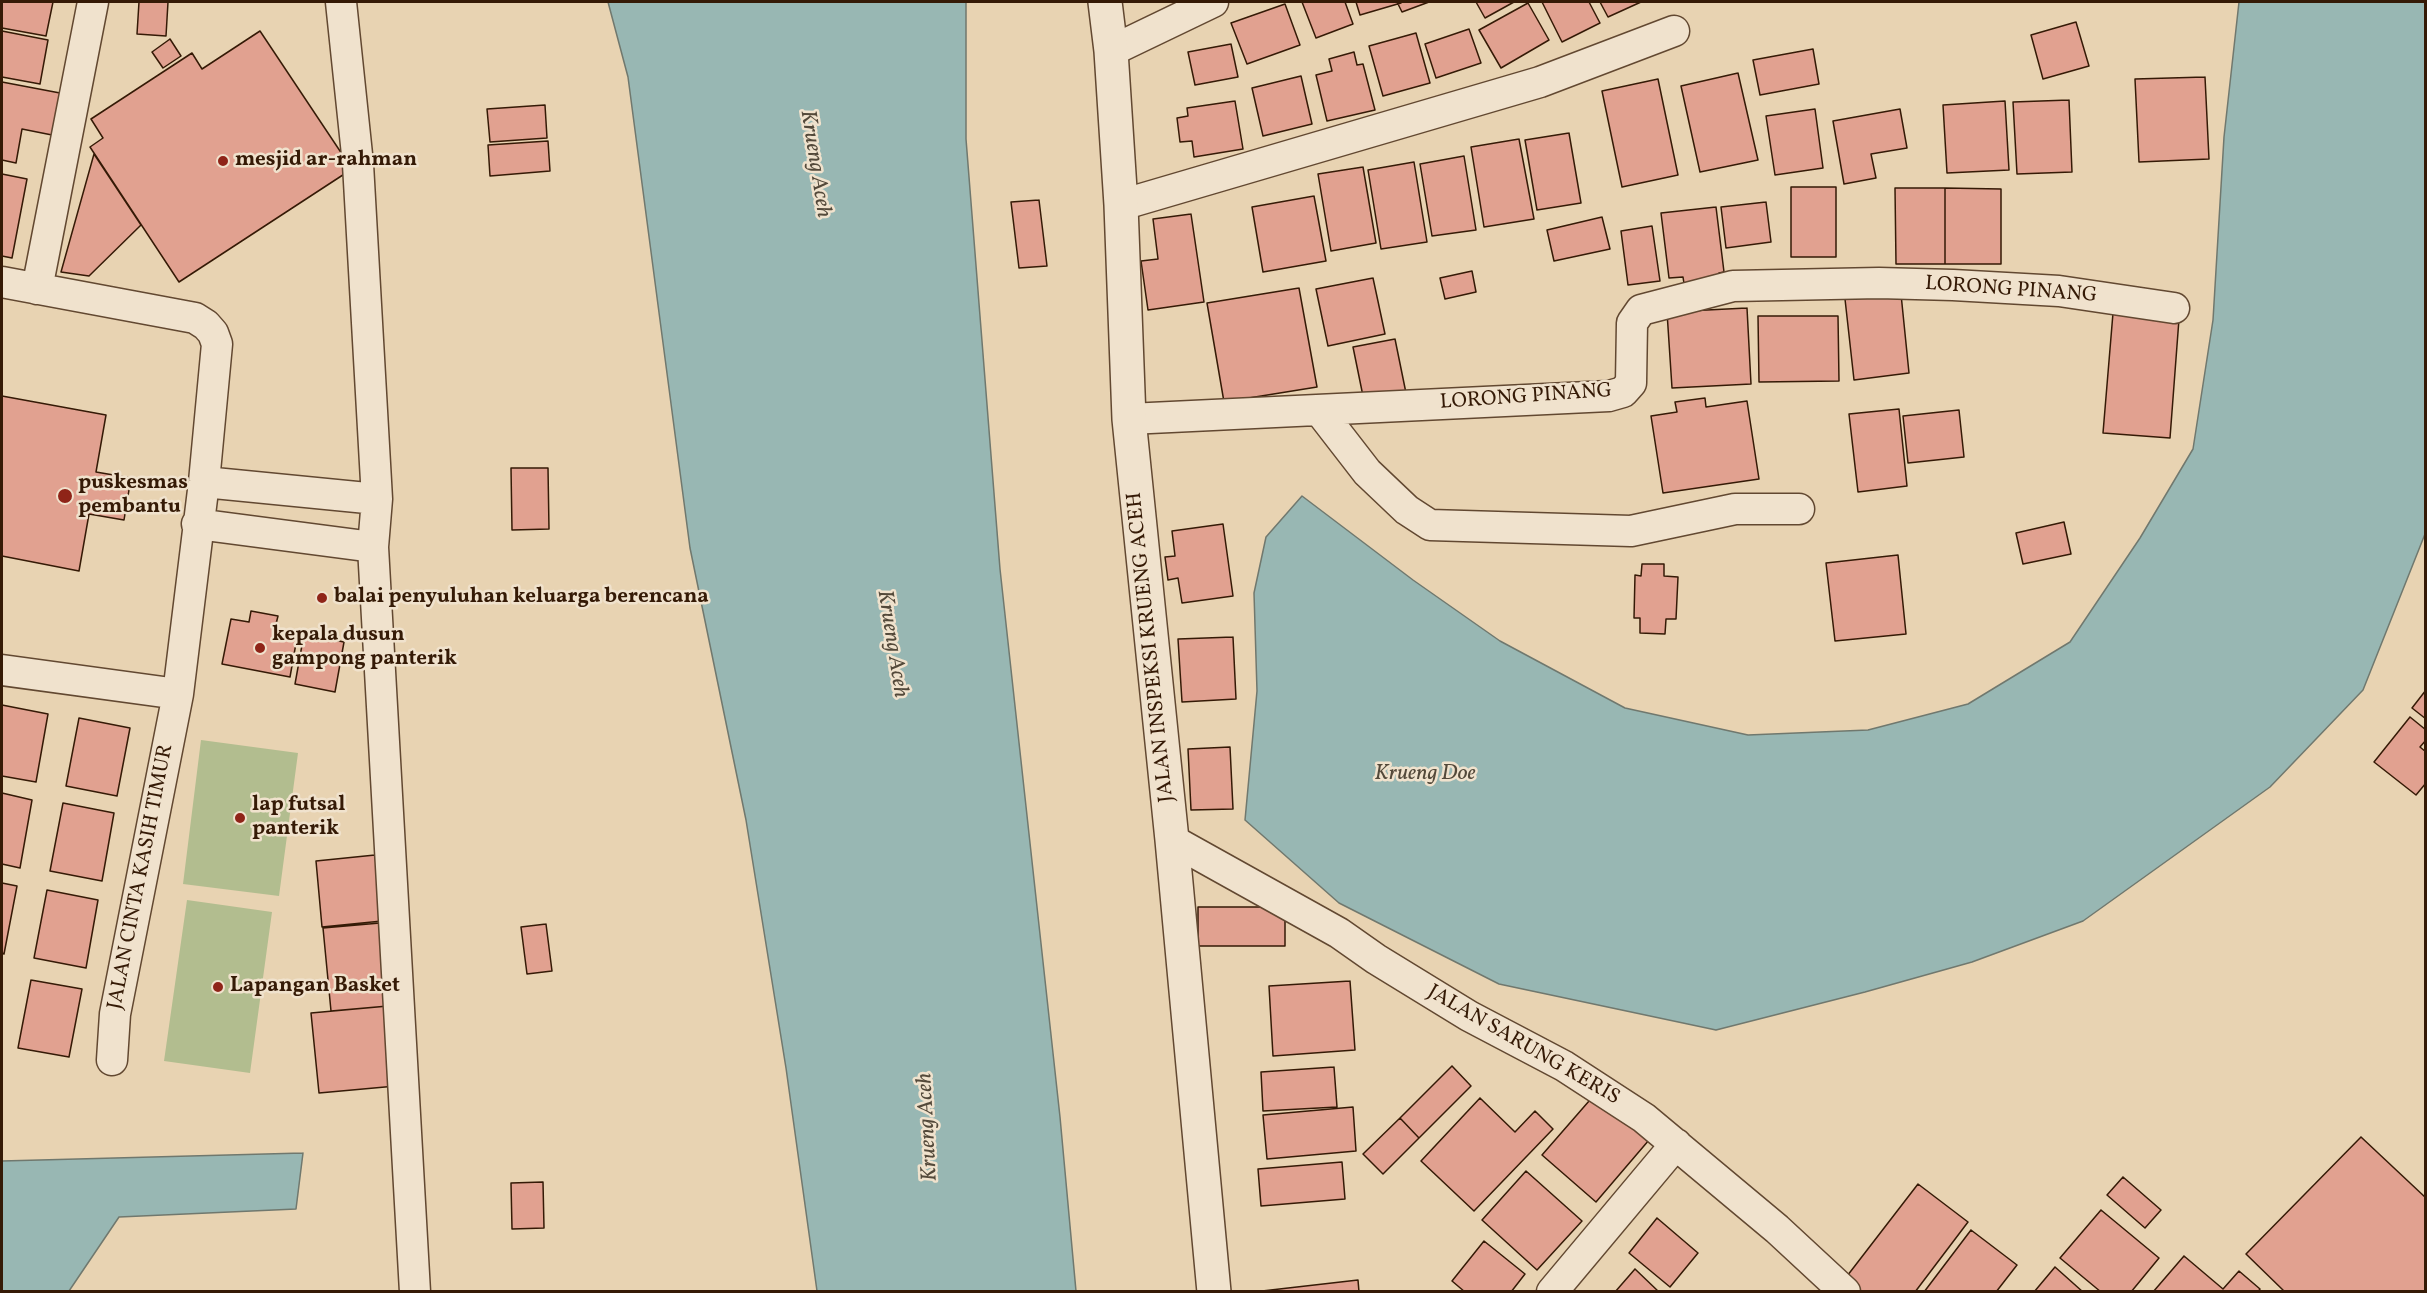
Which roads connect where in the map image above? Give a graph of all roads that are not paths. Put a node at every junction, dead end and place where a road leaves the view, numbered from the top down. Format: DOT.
graph roads {
  1 [pos="93,2"];
  2 [pos="341,2"];
  3 [pos="1105,2"];
  4 [pos="1213,2"];
  5 [pos="1674,31"];
  6 [pos="1111,51"];
  7 [pos="1121,205"];
  8 [pos="2,282"];
  9 [pos="37,289"];
  10 [pos="2174,308"];
  11 [pos="1319,410"];
  12 [pos="1129,419"];
  13 [pos="204,482"];
  14 [pos="376,499"];
  15 [pos="1799,509"];
  16 [pos="197,524"];
  17 [pos="373,547"];
  18 [pos="2,670"];
  19 [pos="178,694"];
  20 [pos="1172,840"];
  21 [pos="112,1060"];
  22 [pos="1676,1144"];
  23 [pos="415,1292"];
  24 [pos="1214,1292"];
  25 [pos="1552,1292"];
  26 [pos="1845,1292"];
  1 -- 9 [label="street"];
  2 -- 14 [label="street"];
  3 -- 6 [label="street, JALAN INSPEKSI KRUENG ACEH"];
  4 -- 6 [label="street"];
  5 -- 7 [label="street"];
  6 -- 7 [label="street, JALAN INSPEKSI KRUENG ACEH"];
  7 -- 12 [label="street, JALAN INSPEKSI KRUENG ACEH"];
  8 -- 9 [label="street, JALAN CINTA KASIH TIMUR"];
  9 -- 13 [label="street, JALAN CINTA KASIH TIMUR"];
  10 -- 11 [label="street, LORONG PINANG"];
  11 -- 12 [label="street, LORONG PINANG"];
  11 -- 15 [label="street"];
  12 -- 20 [label="street, JALAN INSPEKSI KRUENG ACEH"];
  13 -- 14 [label="street"];
  13 -- 16 [label="street, JALAN CINTA KASIH TIMUR"];
  14 -- 17 [label="street"];
  16 -- 17 [label="street"];
  16 -- 19 [label="street, JALAN CINTA KASIH TIMUR"];
  17 -- 23 [label="street"];
  18 -- 19 [label="street"];
  19 -- 21 [label="street, JALAN CINTA KASIH TIMUR"];
  20 -- 22 [label="street, JALAN SARUNG KERIS"];
  20 -- 24 [label="street, JALAN INSPEKSI KRUENG ACEH"];
  22 -- 25 [label="street"];
  22 -- 26 [label="street, JALAN SARUNG KERIS"];
}
